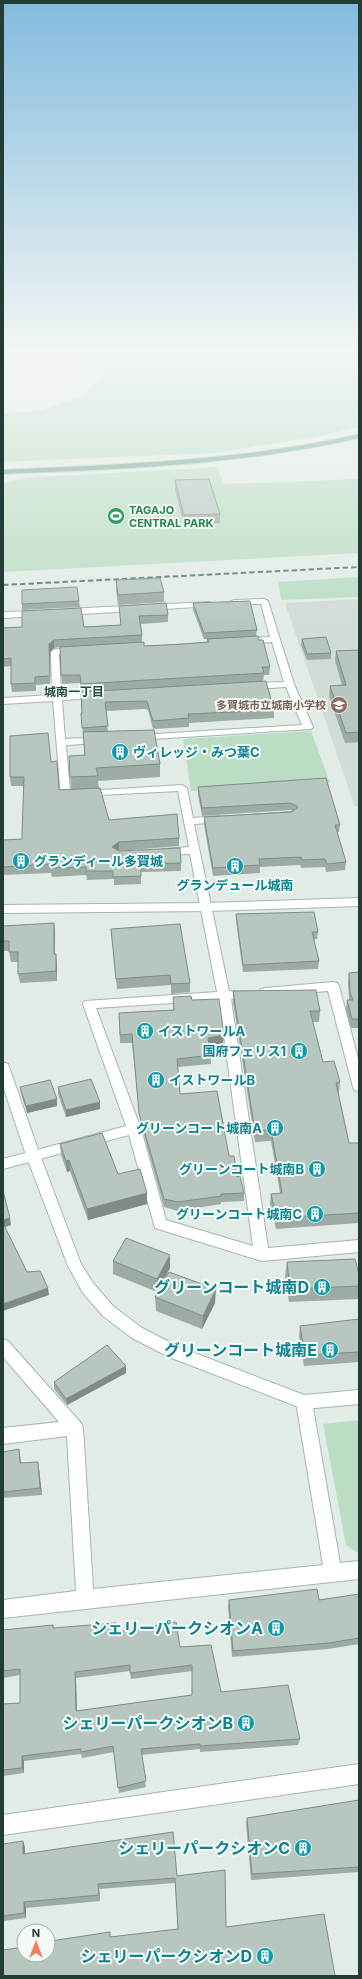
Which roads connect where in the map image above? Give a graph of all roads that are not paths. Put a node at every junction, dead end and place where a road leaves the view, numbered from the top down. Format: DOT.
graph roads {
  1 [pos="335,440"];
  2 [pos="3,472"];
  3 [pos="3,616"];
  4 [pos="276,639"];
  5 [pos="236,642"];
  6 [pos="86,650"];
  7 [pos="289,684"];
  8 [pos="242,686"];
  9 [pos="111,694"];
  10 [pos="57,698"];
  11 [pos="3,701"];
  12 [pos="130,738"];
  13 [pos="107,740"];
  14 [pos="60,742"];
  15 [pos="228,819"];
  16 [pos="189,821"];
  17 [pos="195,850"];
  18 [pos="149,853"];
  19 [pos="359,902"];
  20 [pos="208,908"];
  21 [pos="3,909"];
  22 [pos="224,996"];
  23 [pos="3,1067"];
  24 [pos="359,1087"];
  25 [pos="134,1129"];
  26 [pos="33,1155"];
  27 [pos="3,1164"];
  28 [pos="359,1246"];
  29 [pos="262,1255"];
  30 [pos="3,1346"];
  31 [pos="359,1397"];
  32 [pos="304,1402"];
  33 [pos="75,1428"];
  34 [pos="3,1436"];
  35 [pos="359,1570"];
  36 [pos="333,1573"];
  37 [pos="85,1599"];
  38 [pos="3,1609"];
  39 [pos="359,1774"];
  40 [pos="3,1825"];
  1 -- 2 [label="main road"];
  3 -- 4 [label="street"];
  4 -- 5 [label="street"];
  4 -- 7 [label="street"];
  6 -- 10 [label="street"];
  7 -- 8 [label="street"];
  7 -- 12 [label="street"];
  9 -- 10 [label="street"];
  10 -- 11 [label="street"];
  10 -- 14 [label="street"];
  13 -- 14 [label="street"];
  14 -- 16 [label="street"];
  15 -- 16 [label="street"];
  16 -- 17 [label="street"];
  17 -- 18 [label="street"];
  17 -- 20 [label="street"];
  19 -- 20 [label="street"];
  20 -- 21 [label="street"];
  20 -- 22 [label="street"];
  22 -- 24 [label="street"];
  22 -- 25 [label="street"];
  22 -- 29 [label="street"];
  23 -- 26 [label="street"];
  25 -- 26 [label="street"];
  25 -- 29 [label="street"];
  26 -- 27 [label="street"];
  26 -- 32 [label="street"];
  28 -- 29 [label="street"];
  30 -- 33 [label="street"];
  31 -- 32 [label="street"];
  32 -- 36 [label="street"];
  33 -- 34 [label="street"];
  33 -- 37 [label="street"];
  35 -- 36 [label="street"];
  36 -- 37 [label="street"];
  37 -- 38 [label="street"];
  39 -- 40 [label="street"];
}
